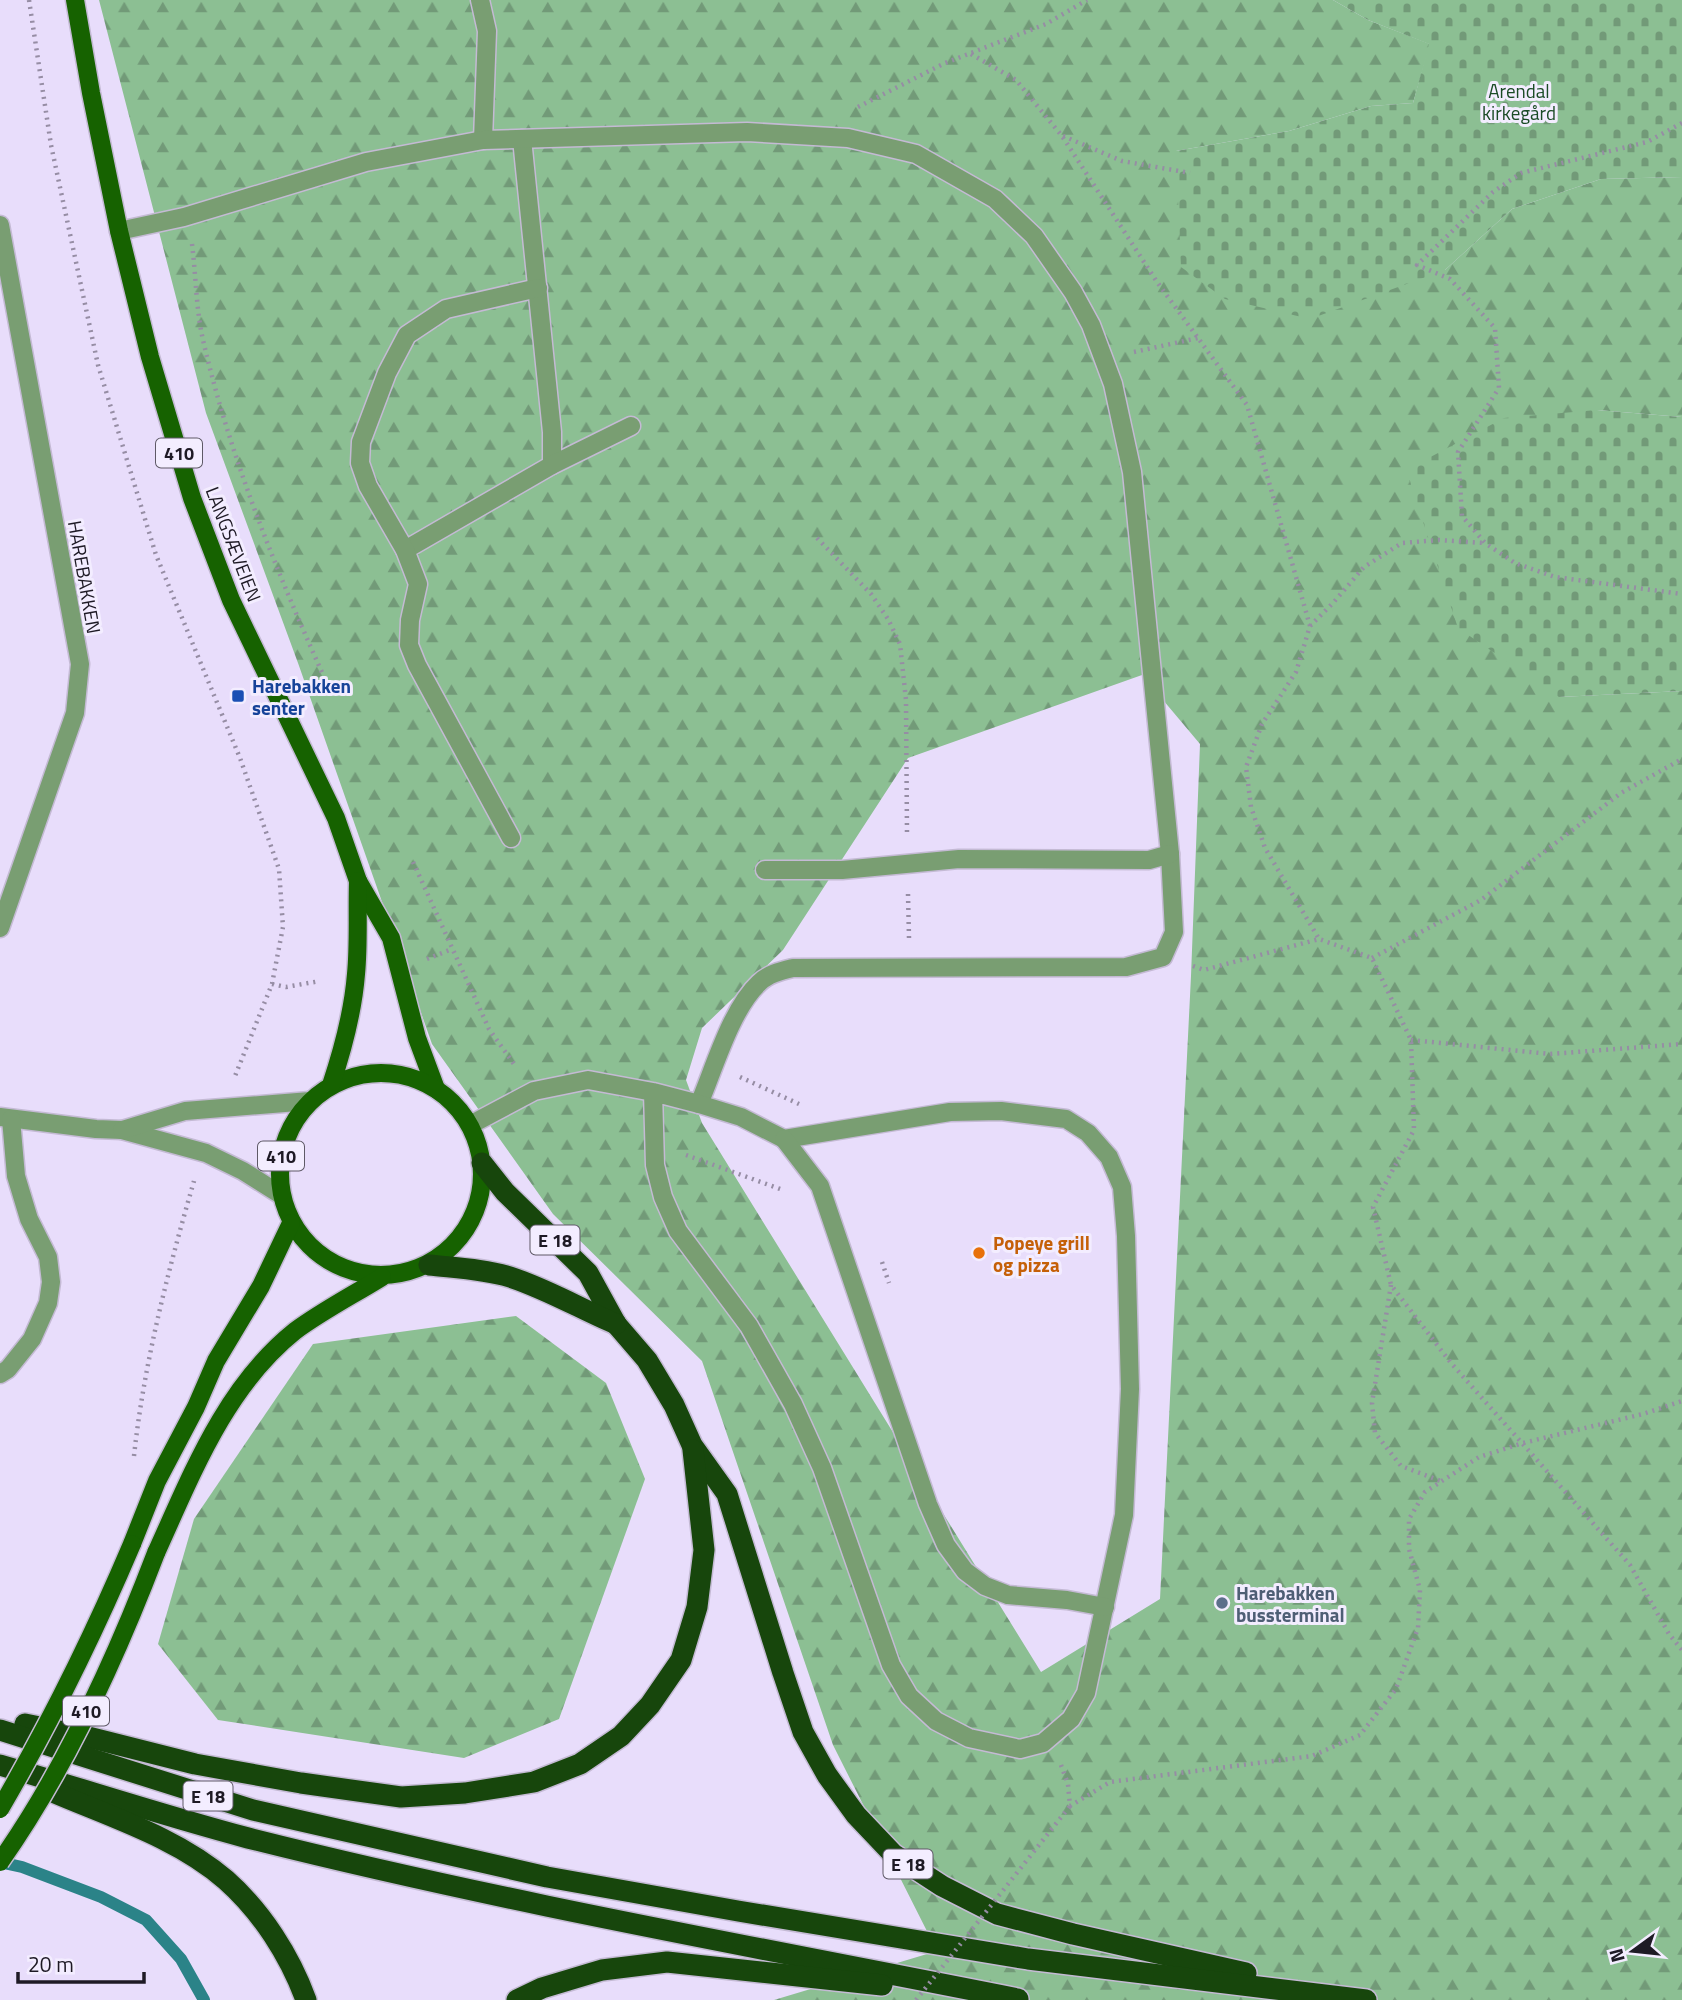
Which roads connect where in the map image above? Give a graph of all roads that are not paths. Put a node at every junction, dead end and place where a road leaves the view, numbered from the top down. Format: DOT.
graph roads {
  1 [pos="75,0"];
  2 [pos="480,0"];
  3 [pos="522,139"];
  4 [pos="484,140"];
  5 [pos="0,225"];
  6 [pos="120,231"];
  7 [pos="538,288"];
  8 [pos="631,426"];
  9 [pos="552,464"];
  10 [pos="405,550"];
  11 [pos="511,838"];
  12 [pos="1170,854"];
  13 [pos="765,870"];
  14 [pos="358,881"];
  15 [pos="0,928"];
  16 [pos="331,1085"];
  17 [pos="436,1089"];
  18 [pos="653,1092"];
  19 [pos="310,1101"];
  20 [pos="699,1104"];
  21 [pos="6,1118"];
  22 [pos="470,1125"];
  23 [pos="122,1130"];
  24 [pos="784,1139"];
  25 [pos="482,1163"];
  26 [pos="281,1195"];
  27 [pos="291,1223"];
  28 [pos="429,1265"];
  29 [pos="382,1277"];
  30 [pos="616,1324"];
  31 [pos="0,1374"];
  32 [pos="692,1445"];
  33 [pos="1105,1607"];
  34 [pos="0,1719"];
  35 [pos="0,1730"];
  36 [pos="0,1767"];
  37 [pos="0,1809"];
  38 [pos="0,1862"];
  39 [pos="1023,1999"];
  40 [pos="306,2000"];
  41 [pos="517,2000"];
  42 [pos="1365,2000"];
  1 -- 6 [label="main road, LANGSÆVEIEN / 410"];
  2 -- 4 [label="street"];
  3 -- 4 [label="street"];
  3 -- 7 [label="street"];
  3 -- 12 [label="street"];
  4 -- 6 [label="street"];
  5 -- 15 [label="street, HAREBAKKEN"];
  6 -- 14 [label="main road, LANGSÆVEIEN / 410"];
  7 -- 9 [label="street"];
  7 -- 10 [label="street"];
  8 -- 9 [label="street"];
  9 -- 10 [label="street"];
  10 -- 11 [label="street"];
  12 -- 13 [label="street"];
  12 -- 20 [label="street"];
  14 -- 16 [label="main road, LANGSÆVEIEN / 410"];
  14 -- 17 [label="main road, LANGSÆVEIEN / 410"];
  16 -- 17 [label="main road, 410"];
  16 -- 19 [label="main road, 410"];
  17 -- 22 [label="main road, 410"];
  18 -- 20 [label="street"];
  18 -- 22 [label="street"];
  18 -- 33 [label="street"];
  19 -- 23 [label="street"];
  19 -- 26 [label="main road, 410"];
  20 -- 24 [label="street"];
  21 -- 23 [label="street"];
  21 -- 31 [label="street"];
  22 -- 25 [label="main road, 410"];
  23 -- 26 [label="street"];
  24 -- 33 [label="street"];
  24 -- 33 [label="street"];
  25 -- 28 [label="main road, 410"];
  25 -- 30 [label="highway, E 18"];
  26 -- 27 [label="main road, 410"];
  27 -- 29 [label="main road, 410"];
  27 -- 37 [label="main road, 410, bridge"];
  28 -- 29 [label="main road, 410"];
  28 -- 30 [label="highway, E 18"];
  29 -- 38 [label="main road, 410, bridge"];
  30 -- 32 [label="highway, E 18"];
  32 -- 34 [label="highway, E 18"];
  32 -- 42 [label="highway, E 18"];
  35 -- 42 [label="highway, E 18"];
  36 -- 39 [label="highway, E 18"];
  36 -- 40 [label="highway, E 18"];
  39 -- 41 [label="highway, E 18"];
}
